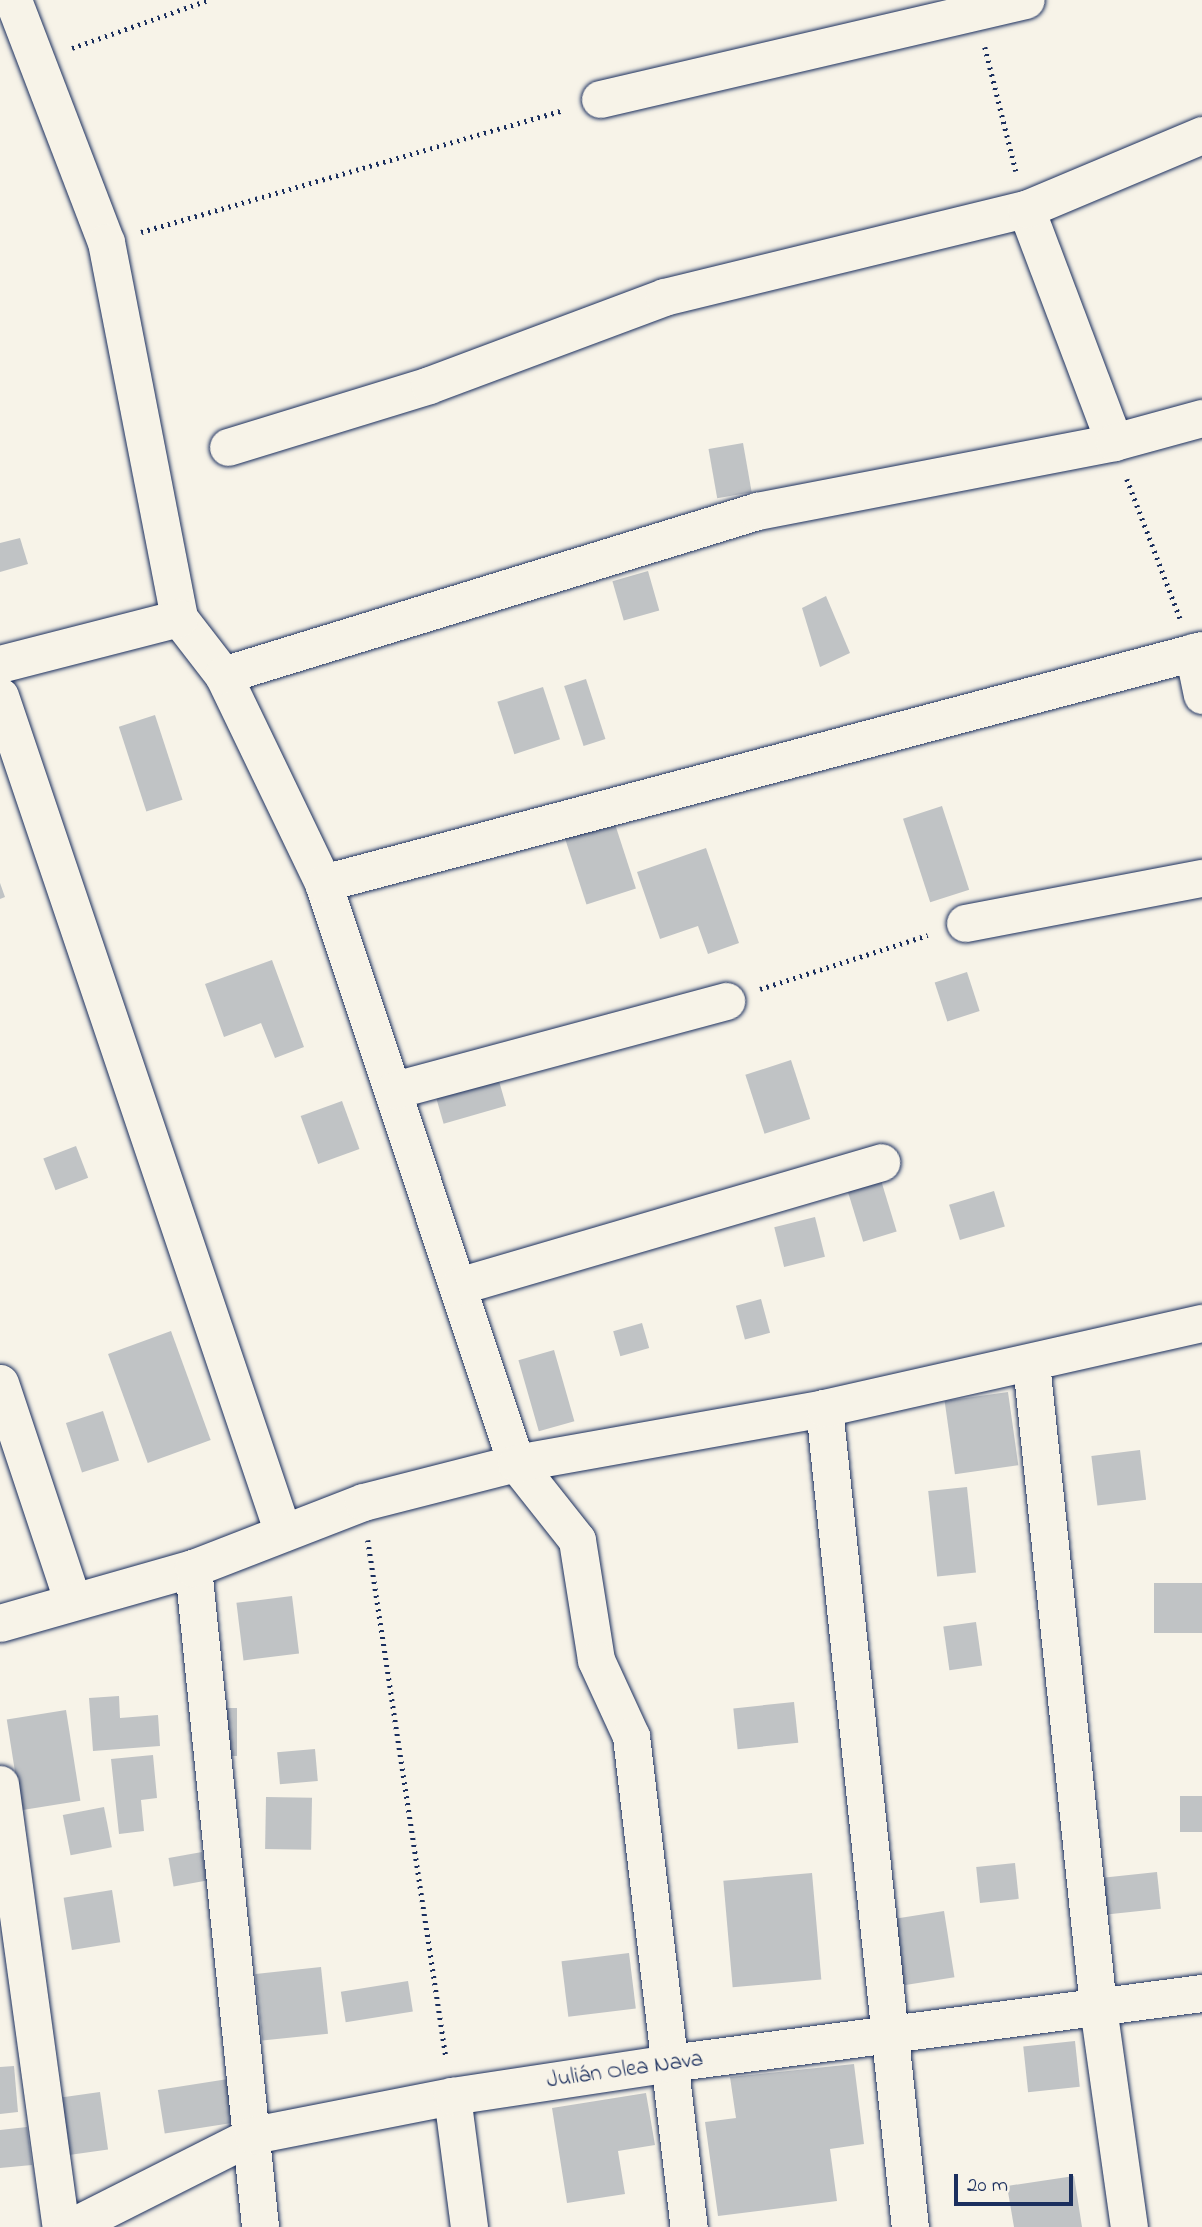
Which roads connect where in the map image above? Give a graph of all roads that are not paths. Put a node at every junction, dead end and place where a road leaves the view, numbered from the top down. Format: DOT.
graph roads {
  1 [pos="13,0"];
  2 [pos="1026,0"];
  3 [pos="975,7"];
  4 [pos="600,99"];
  5 [pos="1202,135"];
  6 [pos="1026,209"];
  7 [pos="1202,418"];
  8 [pos="1114,443"];
  9 [pos="228,447"];
  10 [pos="179,618"];
  11 [pos="1198,651"];
  12 [pos="0,664"];
  13 [pos="223,675"];
  14 [pos="1202,695"];
  15 [pos="0,696"];
  16 [pos="1202,878"];
  17 [pos="323,883"];
  18 [pos="965,923"];
  19 [pos="726,1000"];
  20 [pos="394,1090"];
  21 [pos="881,1161"];
  22 [pos="458,1286"];
  23 [pos="1202,1323"];
  24 [pos="1031,1363"];
  25 [pos="0,1383"];
  26 [pos="824,1408"];
  27 [pos="516,1463"];
  28 [pos="282,1530"];
  29 [pos="193,1568"];
  30 [pos="72,1600"];
  31 [pos="0,1623"];
  32 [pos="0,1784"];
  33 [pos="1202,1993"];
  34 [pos="1098,2007"];
  35 [pos="887,2037"];
  36 [pos="670,2063"];
  37 [pos="452,2096"];
  38 [pos="253,2135"];
  39 [pos="61,2227"];
  40 [pos="71,2227"];
  41 [pos="260,2227"];
  42 [pos="469,2227"];
  43 [pos="690,2227"];
  44 [pos="910,2227"];
  45 [pos="1129,2227"];
  1 -- 10 [label="street"];
  2 -- 3 [label="street"];
  3 -- 4 [label="street"];
  5 -- 6 [label="street"];
  6 -- 8 [label="street"];
  6 -- 9 [label="street"];
  7 -- 8 [label="street"];
  8 -- 13 [label="street"];
  10 -- 12 [label="street"];
  10 -- 13 [label="street"];
  11 -- 14 [label="street"];
  11 -- 17 [label="street"];
  13 -- 17 [label="street"];
  15 -- 28 [label="street"];
  16 -- 18 [label="street"];
  17 -- 20 [label="street"];
  19 -- 20 [label="street"];
  20 -- 22 [label="street"];
  21 -- 22 [label="street"];
  22 -- 27 [label="street"];
  23 -- 24 [label="street"];
  24 -- 26 [label="street"];
  24 -- 34 [label="street"];
  25 -- 30 [label="street"];
  26 -- 27 [label="street"];
  26 -- 35 [label="street"];
  27 -- 28 [label="street"];
  27 -- 36 [label="street"];
  28 -- 29 [label="street"];
  29 -- 30 [label="street"];
  29 -- 38 [label="street"];
  30 -- 31 [label="street"];
  32 -- 39 [label="street"];
  33 -- 34 [label="street, Julián Olea Nava"];
  34 -- 35 [label="street, Julián Olea Nava"];
  34 -- 45 [label="street"];
  35 -- 36 [label="street, Julián Olea Nava"];
  35 -- 44 [label="street"];
  36 -- 37 [label="street, Julián Olea Nava"];
  36 -- 43 [label="street"];
  37 -- 38 [label="street, Julián Olea Nava"];
  37 -- 42 [label="street"];
  38 -- 40 [label="street, Julián Olea Nava"];
  38 -- 41 [label="street"];
}
